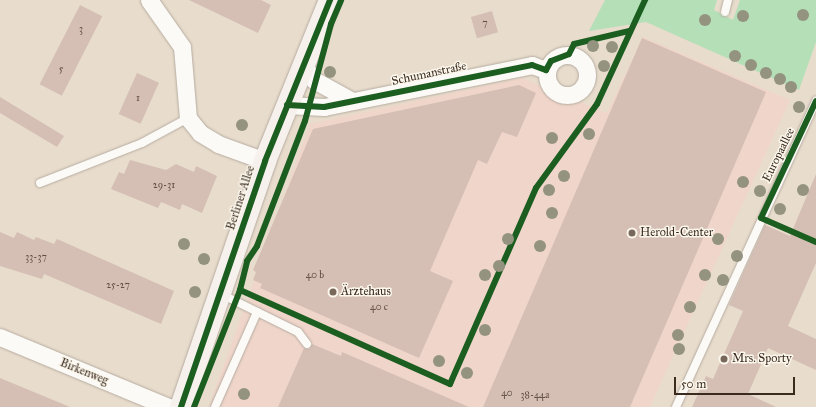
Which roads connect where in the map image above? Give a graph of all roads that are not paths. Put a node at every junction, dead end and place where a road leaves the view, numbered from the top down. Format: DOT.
graph roads {
  1 [pos="149,0"];
  2 [pos="330,0"];
  3 [pos="728,0"];
  4 [pos="724,12"];
  5 [pos="303,65"];
  6 [pos="546,70"];
  7 [pos="352,101"];
  8 [pos="816,101"];
  9 [pos="286,105"];
  10 [pos="188,118"];
  11 [pos="265,161"];
  12 [pos="40,183"];
  13 [pos="221,294"];
  14 [pos="257,312"];
  15 [pos="0,337"];
  16 [pos="307,344"];
  17 [pos="168,407"];
  18 [pos="181,407"];
  19 [pos="215,407"];
  20 [pos="676,407"];
  1 -- 10 [label="street"];
  2 -- 5 [label="street, Berliner Allee"];
  3 -- 4 [label="lane"];
  5 -- 7 [label="street"];
  5 -- 9 [label="street, Berliner Allee"];
  6 -- 7 [label="street, Schumanstraße"];
  7 -- 9 [label="street, Schumanstraße"];
  8 -- 20 [label="lane, Europaallee"];
  9 -- 11 [label="street, Berliner Allee"];
  10 -- 11 [label="street"];
  10 -- 12 [label="lane"];
  11 -- 13 [label="street, Berliner Allee"];
  13 -- 14 [label="lane"];
  13 -- 18 [label="street, Berliner Allee"];
  14 -- 16 [label="lane"];
  14 -- 19 [label="lane"];
  15 -- 17 [label="street, Birkenweg"];
}
